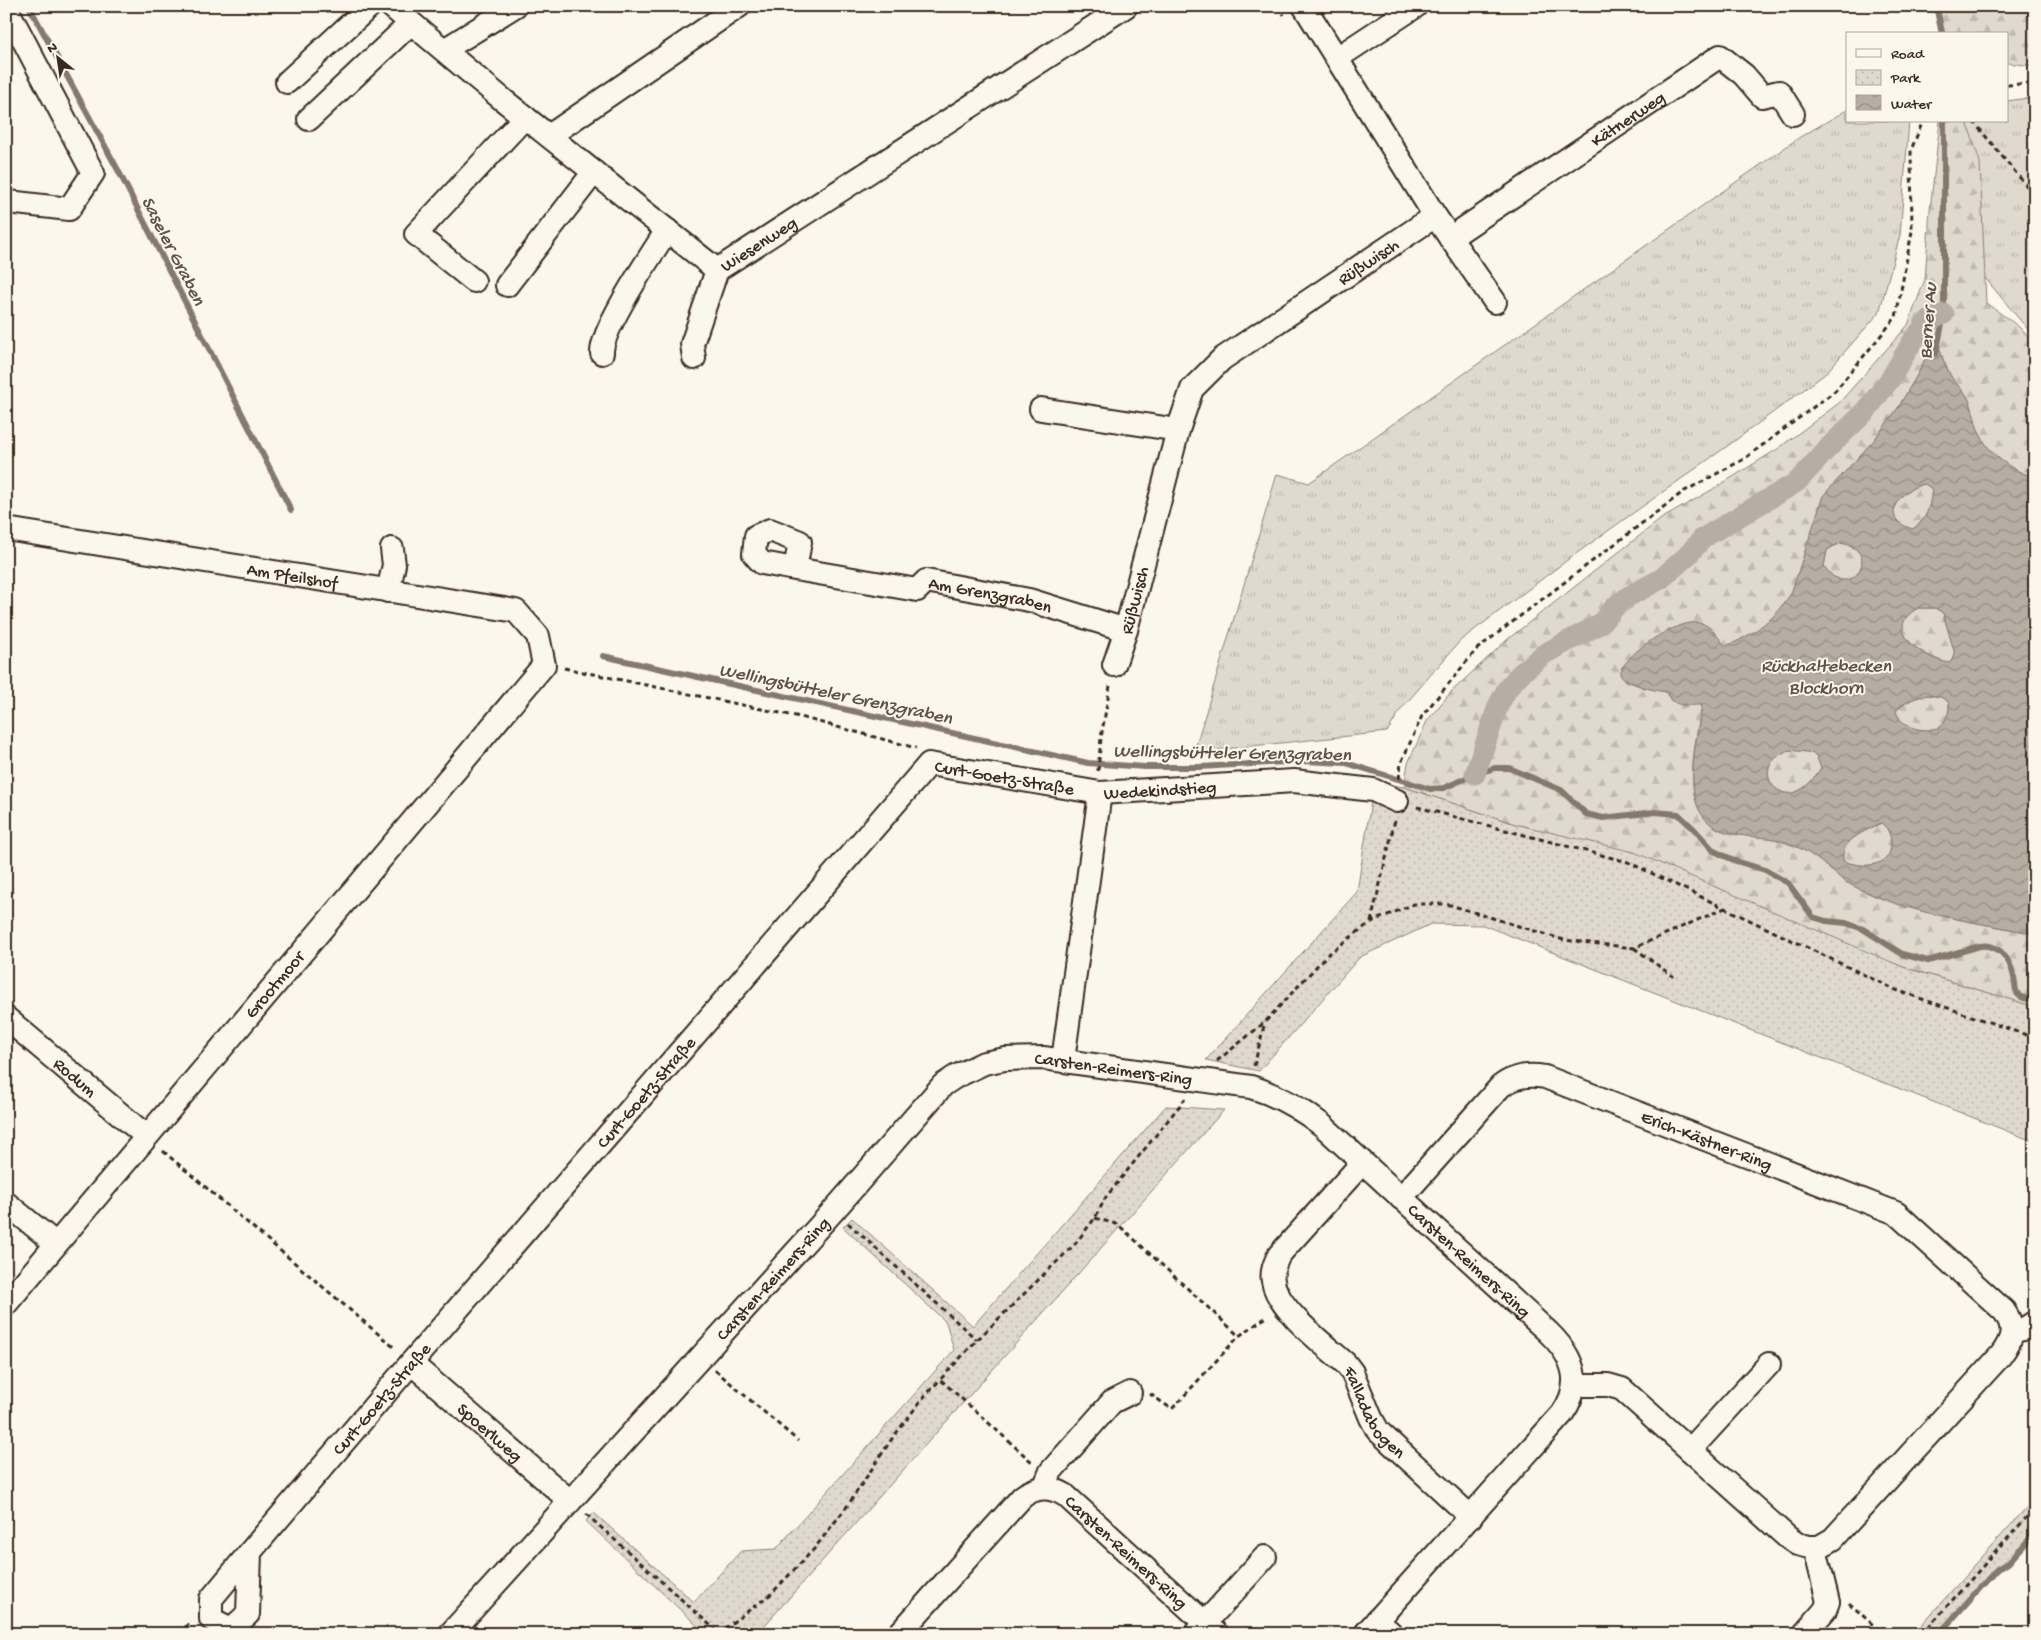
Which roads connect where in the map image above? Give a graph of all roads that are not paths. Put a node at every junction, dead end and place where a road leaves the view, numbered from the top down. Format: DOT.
graph roads {
  1 [pos="370,6"];
  2 [pos="391,6"];
  3 [pos="515,6"];
  4 [pos="739,6"];
  5 [pos="1126,6"];
  6 [pos="1304,6"];
  7 [pos="1416,6"];
  8 [pos="6,7"];
  9 [pos="411,22"];
  10 [pos="714,35"];
  11 [pos="444,50"];
  12 [pos="1337,58"];
  13 [pos="287,82"];
  14 [pos="1793,114"];
  15 [pos="525,117"];
  16 [pos="309,119"];
  17 [pos="554,140"];
  18 [pos="594,172"];
  19 [pos="8,202"];
  20 [pos="1435,216"];
  21 [pos="667,230"];
  22 [pos="1450,238"];
  23 [pos="717,270"];
  24 [pos="474,281"];
  25 [pos="507,285"];
  26 [pos="1495,302"];
  27 [pos="602,353"];
  28 [pos="694,358"];
  29 [pos="1041,409"];
  30 [pos="1178,430"];
  31 [pos="6,528"];
  32 [pos="392,549"];
  33 [pos="795,569"];
  34 [pos="388,590"];
  35 [pos="1126,630"];
  36 [pos="544,665"];
  37 [pos="1114,665"];
  38 [pos="1099,783"];
  39 [pos="1397,801"];
  40 [pos="6,1018"];
  41 [pos="1063,1060"];
  42 [pos="146,1136"];
  43 [pos="1362,1163"];
  44 [pos="1401,1198"];
  45 [pos="6,1203"];
  46 [pos="56,1244"];
  47 [pos="6,1304"];
  48 [pos="2035,1322"];
  49 [pos="2013,1331"];
  50 [pos="411,1363"];
  51 [pos="1768,1364"];
  52 [pos="1574,1385"];
  53 [pos="1130,1393"];
  54 [pos="1690,1450"];
  55 [pos="1046,1481"];
  56 [pos="570,1501"];
  57 [pos="1471,1517"];
  58 [pos="1816,1548"];
  59 [pos="250,1552"];
  60 [pos="1265,1557"];
  61 [pos="1378,1629"];
  62 [pos="1206,1630"];
  63 [pos="450,1634"];
  64 [pos="899,1634"];
  65 [pos="1804,1634"];
  1 -- 13 [label="street"];
  2 -- 9 [label="street, Wiesenweg"];
  3 -- 11 [label="street"];
  4 -- 17 [label="street"];
  5 -- 23 [label="street, Wiesenweg"];
  6 -- 12 [label="street"];
  7 -- 12 [label="street"];
  8 -- 19 [label="street"];
  9 -- 11 [label="street, Wiesenweg"];
  9 -- 16 [label="street"];
  10 -- 17 [label="street"];
  11 -- 15 [label="street, Wiesenweg"];
  12 -- 20 [label="street"];
  14 -- 22 [label="street, Kätnerweg"];
  15 -- 17 [label="street, Wiesenweg"];
  15 -- 24 [label="street"];
  17 -- 18 [label="street, Wiesenweg"];
  18 -- 21 [label="street, Wiesenweg"];
  18 -- 25 [label="street"];
  20 -- 22 [label="street"];
  20 -- 30 [label="street, Rüßwisch"];
  21 -- 23 [label="street, Wiesenweg"];
  21 -- 27 [label="street"];
  22 -- 26 [label="street"];
  23 -- 28 [label="street"];
  29 -- 30 [label="street"];
  30 -- 35 [label="street, Rüßwisch"];
  31 -- 34 [label="street, Am Pfeilshof"];
  32 -- 34 [label="street"];
  33 -- 35 [label="street, Am Grenzgraben"];
  34 -- 36 [label="street, Am Pfeilshof"];
  35 -- 37 [label="street, Rüßwisch"];
  36 -- 42 [label="street, Grootmoor"];
  38 -- 39 [label="street, Wedekindstieg"];
  38 -- 41 [label="street, Wedekindstieg"];
  38 -- 50 [label="street, Curt-Goetz-Straße"];
  40 -- 42 [label="street, Rodum"];
  41 -- 43 [label="street, Carsten-Reimers-Ring"];
  41 -- 56 [label="street, Carsten-Reimers-Ring"];
  42 -- 46 [label="street, Grootmoor"];
  43 -- 44 [label="street, Carsten-Reimers-Ring"];
  43 -- 57 [label="street, Falladabogen"];
  44 -- 49 [label="street, Erich-Kästner-Ring"];
  44 -- 52 [label="street, Carsten-Reimers-Ring"];
  45 -- 46 [label="street"];
  46 -- 47 [label="street, Grootmoor"];
  48 -- 49 [label="street"];
  49 -- 58 [label="street"];
  50 -- 56 [label="street, Spoerlweg"];
  50 -- 59 [label="street, Curt-Goetz-Straße"];
  51 -- 54 [label="street"];
  52 -- 54 [label="street"];
  52 -- 57 [label="street"];
  53 -- 55 [label="street, Carsten-Reimers-Ring"];
  54 -- 58 [label="street"];
  55 -- 62 [label="street, Carsten-Reimers-Ring"];
  55 -- 64 [label="street, Carsten-Reimers-Ring"];
  56 -- 63 [label="street, Carsten-Reimers-Ring"];
  57 -- 61 [label="street"];
  58 -- 65 [label="street"];
  60 -- 62 [label="street, Carsten-Reimers-Ring"];
}
